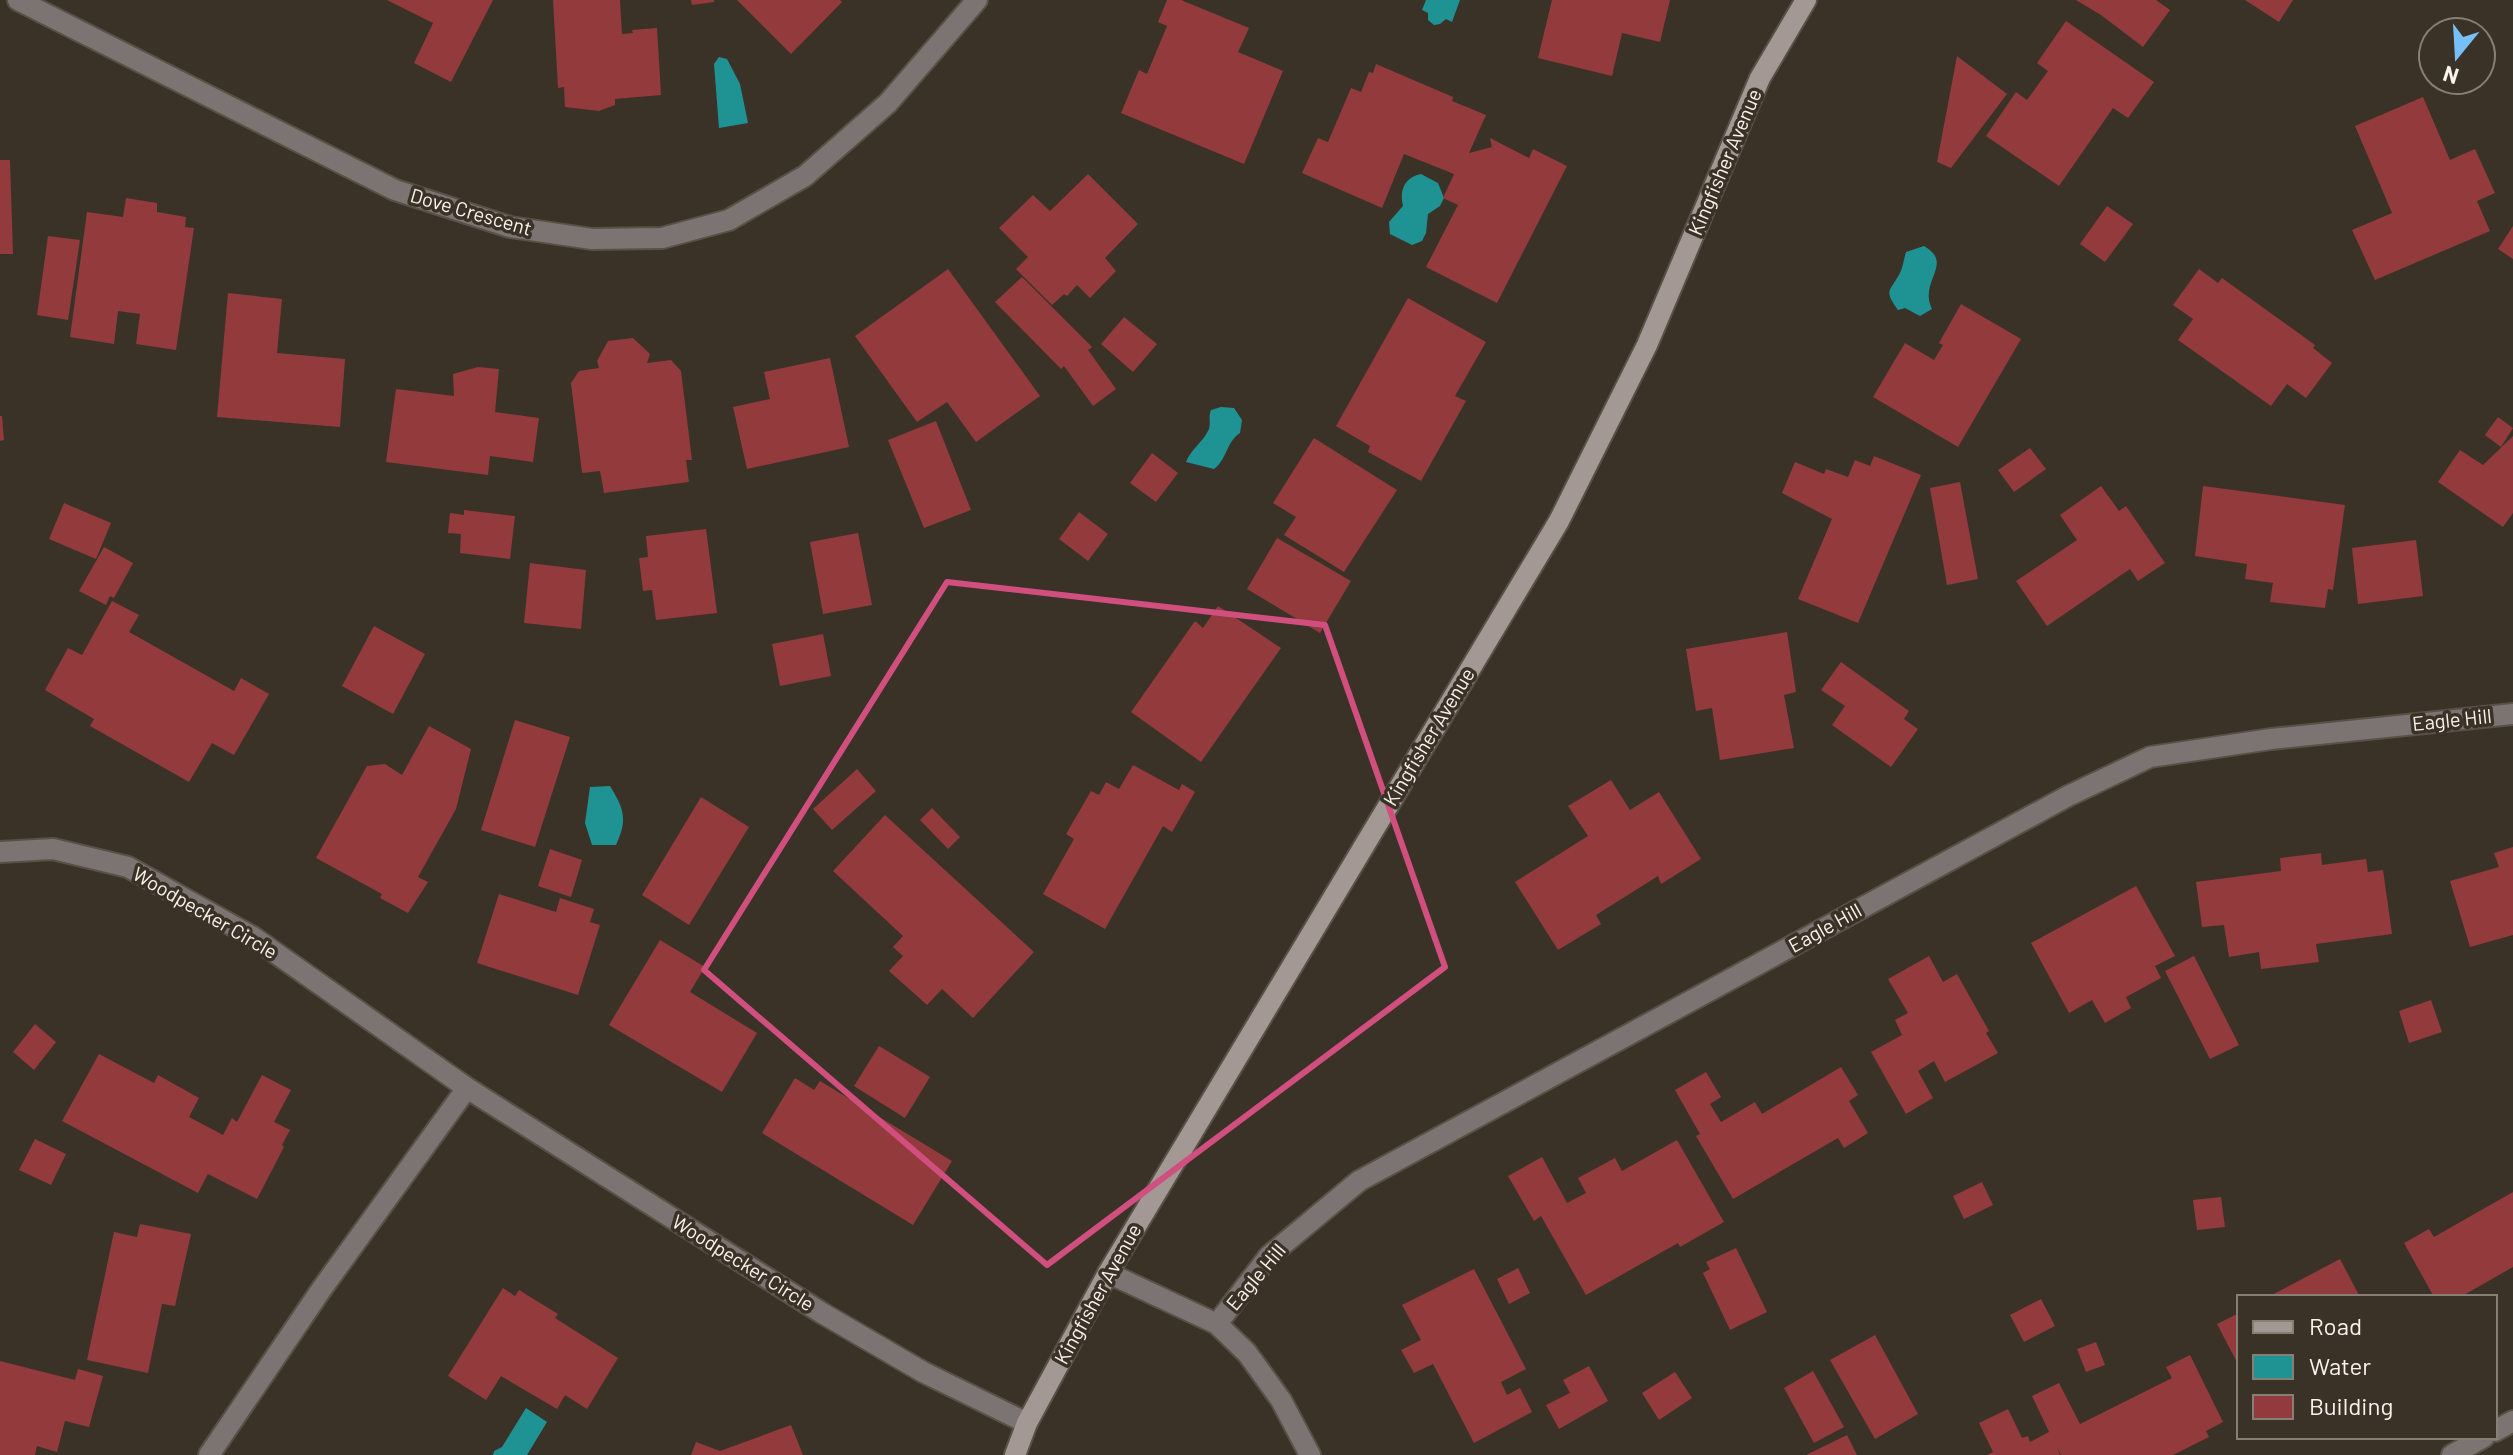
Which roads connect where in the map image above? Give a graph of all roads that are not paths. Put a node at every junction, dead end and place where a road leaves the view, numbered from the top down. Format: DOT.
graph roads {
  1 [pos="18,0"];
  2 [pos="977,0"];
  3 [pos="1806,0"];
  4 [pos="2513,714"];
  5 [pos="0,852"];
  6 [pos="467,1088"];
  7 [pos="1108,1273"];
  8 [pos="1217,1324"];
  9 [pos="1027,1423"];
  10 [pos="2480,1439"];
  11 [pos="209,1455"];
  12 [pos="1015,1455"];
  13 [pos="1310,1455"];
  14 [pos="2452,1455"];
  1 -- 2 [label="street, Dove Crescent"];
  3 -- 7 [label="street, Kingfisher Avenue"];
  4 -- 8 [label="street, Eagle Hill"];
  5 -- 6 [label="street, Woodpecker Circle"];
  6 -- 9 [label="street, Woodpecker Circle"];
  6 -- 11 [label="street"];
  7 -- 8 [label="street"];
  7 -- 9 [label="street, Kingfisher Avenue"];
  8 -- 13 [label="street"];
  9 -- 12 [label="street, Kingfisher Avenue"];
  10 -- 14 [label="street"];
}
